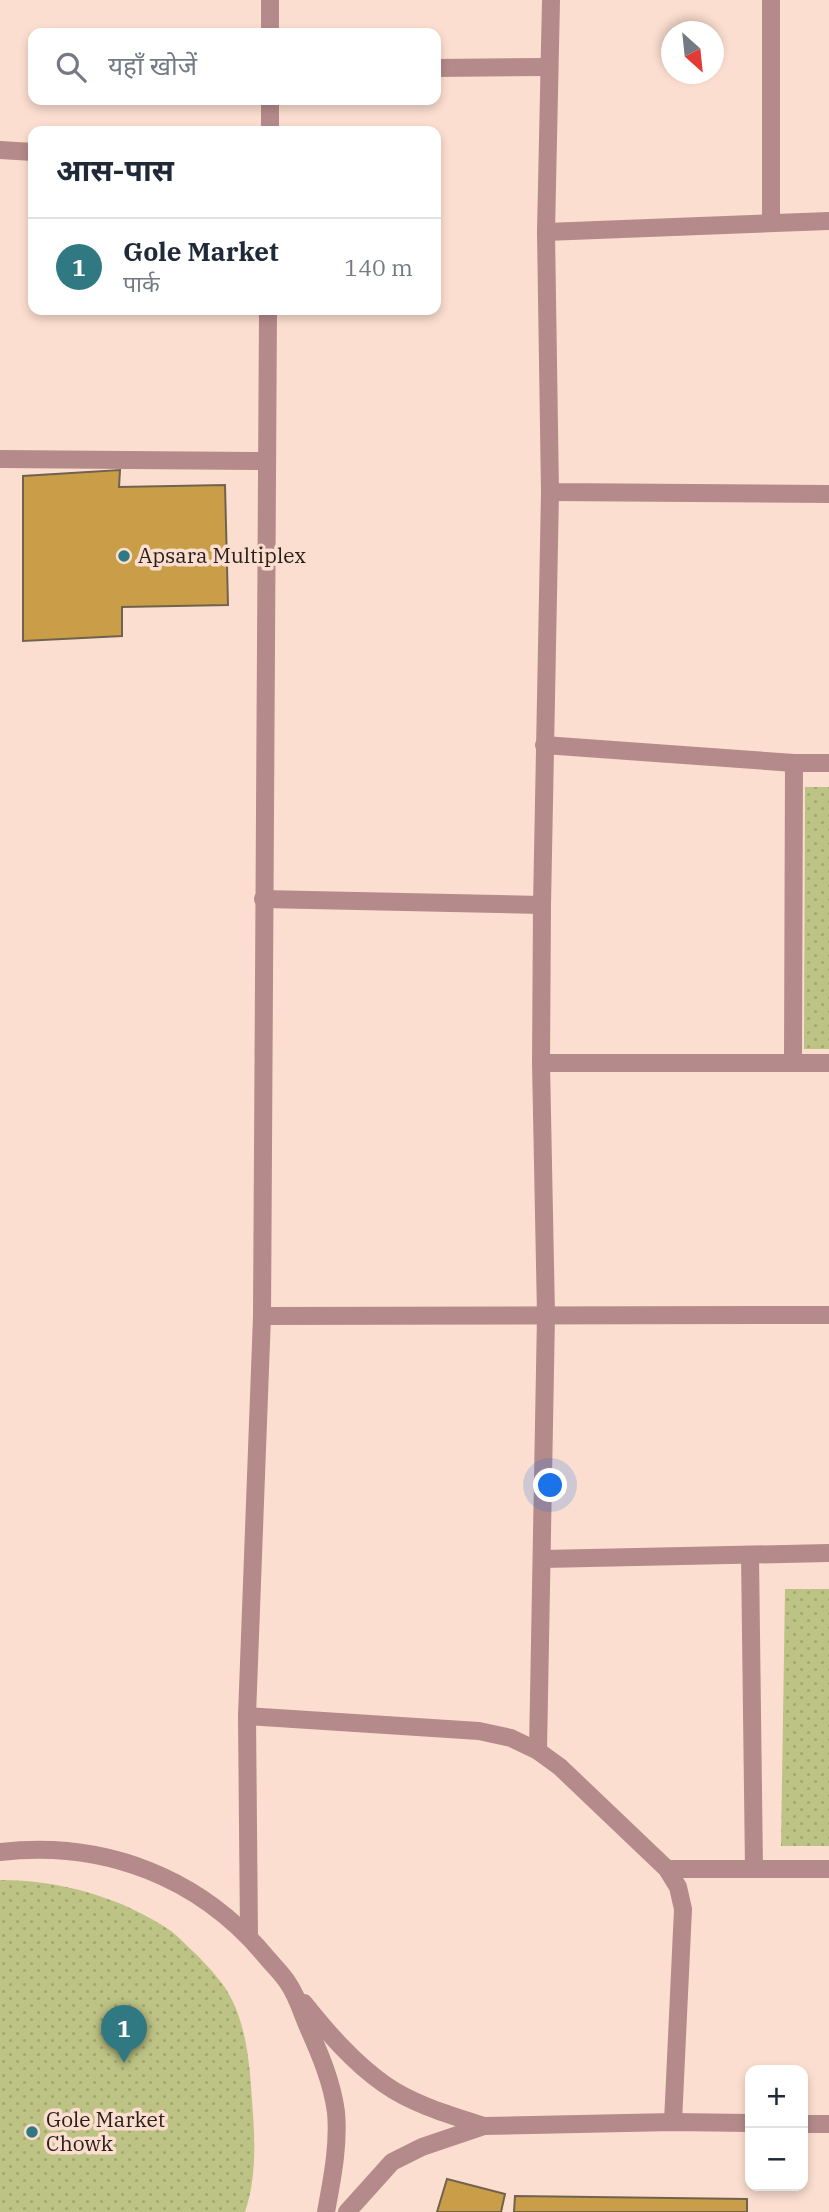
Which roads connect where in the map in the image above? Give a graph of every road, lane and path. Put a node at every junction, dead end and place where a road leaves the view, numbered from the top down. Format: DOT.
graph roads {
  1 [pos="270,0"];
  2 [pos="551,0"];
  3 [pos="771,0"];
  4 [pos="270,28"];
  5 [pos="549,67"];
  6 [pos="441,68"];
  7 [pos="270,105"];
  8 [pos="270,126"];
  9 [pos="0,150"];
  10 [pos="28,152"];
  11 [pos="829,221"];
  12 [pos="771,223"];
  13 [pos="546,232"];
  14 [pos="268,315"];
  15 [pos="0,459"];
  16 [pos="266,461"];
  17 [pos="551,492"];
  18 [pos="829,494"];
  19 [pos="544,745"];
  20 [pos="794,762"];
  21 [pos="829,763"];
  22 [pos="263,899"];
  23 [pos="542,905"];
  24 [pos="793,1061"];
  25 [pos="541,1063"];
  26 [pos="829,1063"];
  27 [pos="546,1315"];
  28 [pos="829,1315"];
  29 [pos="262,1316"];
  30 [pos="829,1553"];
  31 [pos="750,1555"];
  32 [pos="543,1559"];
  33 [pos="247,1716"];
  34 [pos="538,1751"];
  35 [pos="0,1852"];
  36 [pos="667,1869"];
  37 [pos="754,1869"];
  38 [pos="829,1869"];
  39 [pos="250,1936"];
  40 [pos="289,1984"];
  41 [pos="673,2122"];
  42 [pos="745,2123"];
  43 [pos="808,2124"];
  44 [pos="829,2124"];
  45 [pos="484,2126"];
  46 [pos="326,2212"];
  47 [pos="347,2212"];
  1 -- 4 [label="street"];
  2 -- 5 [label="street"];
  3 -- 12 [label="street"];
  5 -- 6 [label="street"];
  5 -- 13 [label="street"];
  7 -- 8 [label="street"];
  9 -- 10 [label="street"];
  11 -- 12 [label="street"];
  12 -- 13 [label="street"];
  13 -- 17 [label="street"];
  14 -- 16 [label="street"];
  15 -- 16 [label="street"];
  16 -- 22 [label="street"];
  17 -- 18 [label="street"];
  17 -- 19 [label="street"];
  19 -- 20 [label="street"];
  19 -- 23 [label="street"];
  20 -- 21 [label="street"];
  20 -- 24 [label="street"];
  22 -- 23 [label="street"];
  22 -- 29 [label="street"];
  23 -- 25 [label="street"];
  24 -- 25 [label="street"];
  24 -- 26 [label="street"];
  25 -- 27 [label="street"];
  27 -- 28 [label="street"];
  27 -- 29 [label="street"];
  27 -- 32 [label="street"];
  29 -- 33 [label="street"];
  30 -- 31 [label="street"];
  31 -- 32 [label="street"];
  31 -- 37 [label="street"];
  32 -- 34 [label="street"];
  33 -- 34 [label="street"];
  33 -- 39 [label="street"];
  34 -- 36 [label="street"];
  35 -- 39 [label="street"];
  36 -- 37 [label="street"];
  36 -- 41 [label="street"];
  37 -- 38 [label="street"];
  39 -- 40 [label="street"];
  40 -- 45 [label="street"];
  40 -- 46 [label="street"];
  41 -- 42 [label="street"];
  41 -- 45 [label="street"];
  43 -- 44 [label="street"];
  45 -- 47 [label="street"];
}
